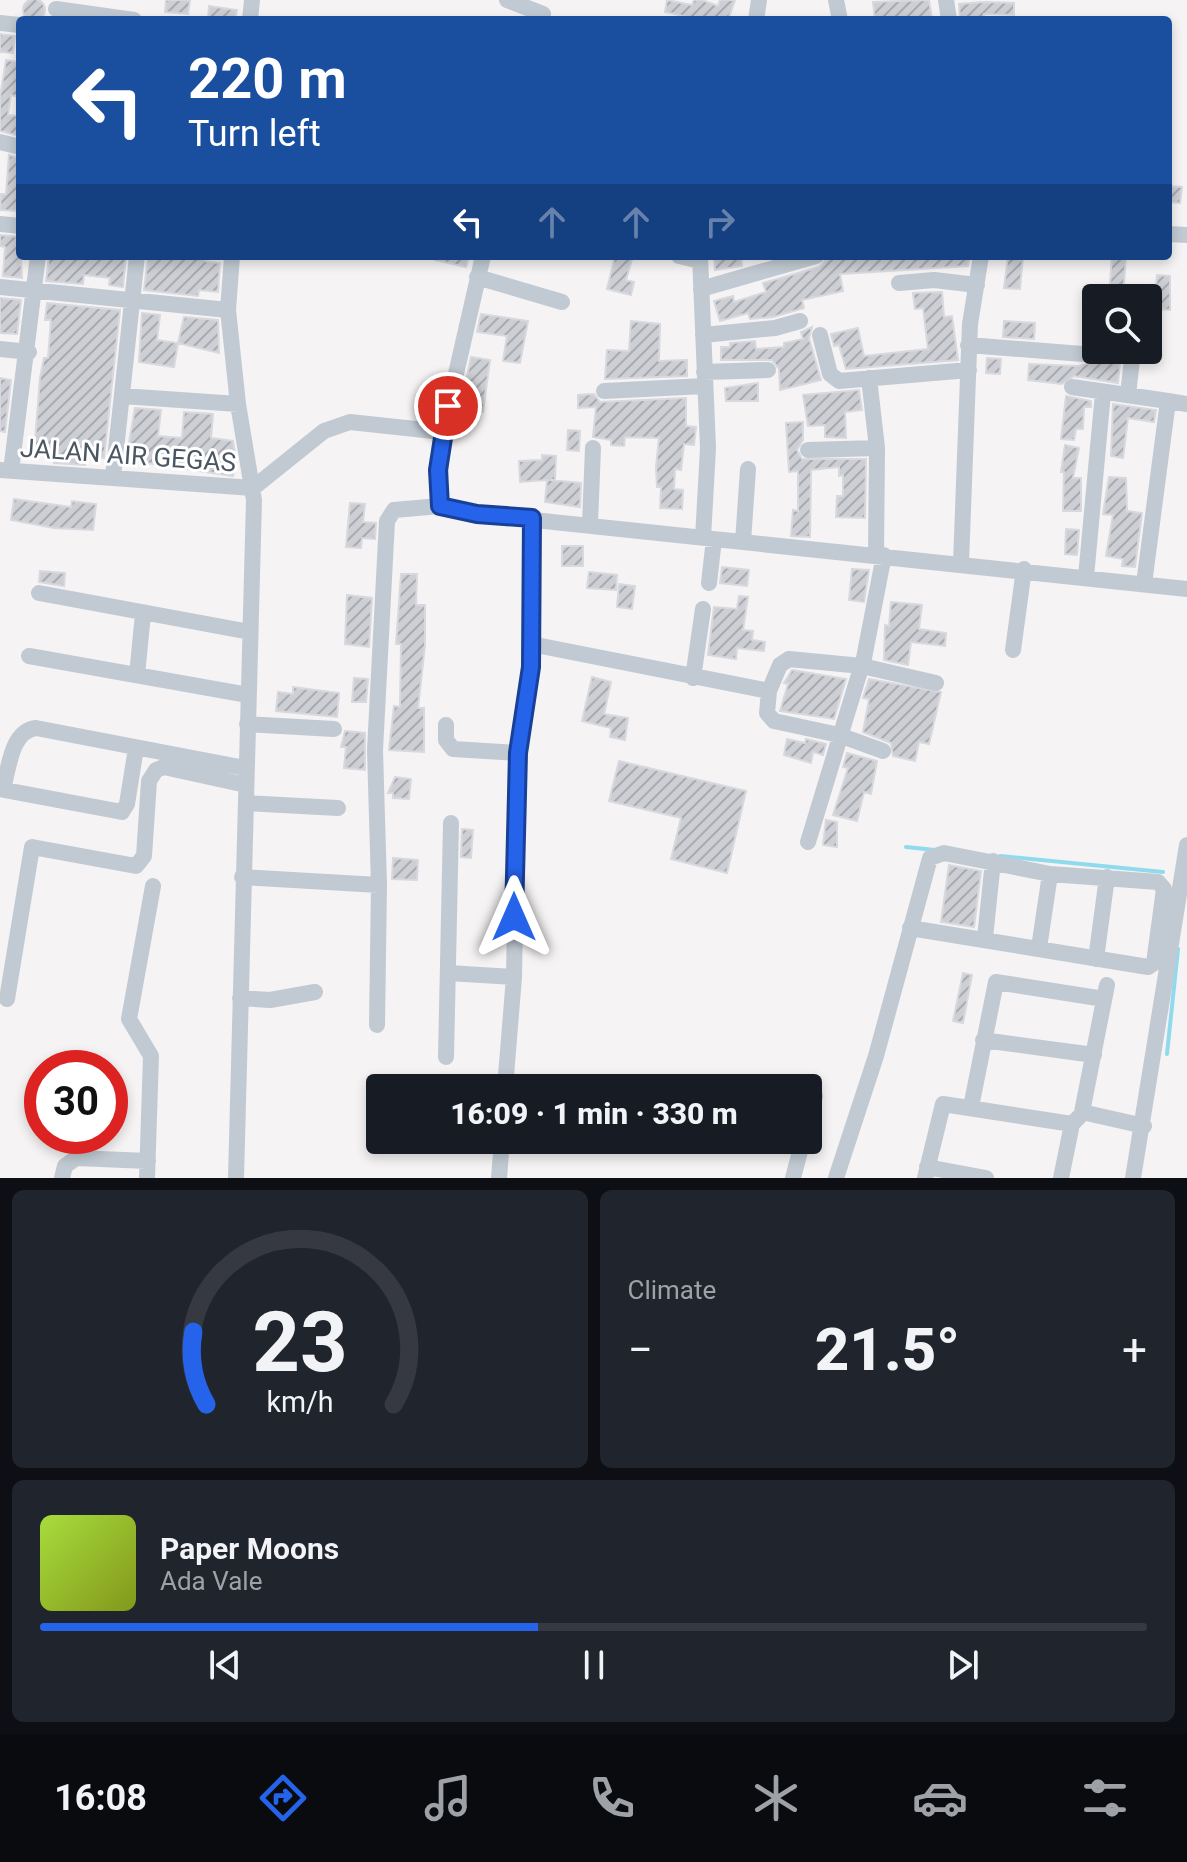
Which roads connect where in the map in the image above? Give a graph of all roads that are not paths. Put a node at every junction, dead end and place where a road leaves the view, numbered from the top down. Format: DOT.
graph roads {
  1 [pos="507,0"];
  2 [pos="56,10"];
  3 [pos="543,11"];
  4 [pos="94,16"];
  5 [pos="38,260"];
  6 [pos="136,260"];
  7 [pos="232,260"];
  8 [pos="482,260"];
  9 [pos="700,260"];
  10 [pos="802,260"];
  11 [pos="980,260"];
  12 [pos="477,277"];
  13 [pos="899,283"];
  14 [pos="977,285"];
  15 [pos="0,287"];
  16 [pos="701,289"];
  17 [pos="35,291"];
  18 [pos="131,301"];
  19 [pos="562,302"];
  20 [pos="228,310"];
  21 [pos="800,321"];
  22 [pos="703,335"];
  23 [pos="820,335"];
  24 [pos="968,345"];
  25 [pos="0,349"];
  26 [pos="29,352"];
  27 [pos="1082,354"];
  28 [pos="1131,364"];
  29 [pos="768,370"];
  30 [pos="969,370"];
  31 [pos="869,378"];
  32 [pos="705,379"];
  33 [pos="1072,387"];
  34 [pos="604,391"];
  35 [pos="1103,393"];
  36 [pos="1128,395"];
  37 [pos="122,396"];
  38 [pos="1168,401"];
  39 [pos="238,404"];
  40 [pos="1187,404"];
  41 [pos="443,432"];
  42 [pos="593,448"];
  43 [pos="877,448"];
  44 [pos="808,450"];
  45 [pos="748,469"];
  46 [pos="6,470"];
  47 [pos="113,477"];
  48 [pos="253,488"];
  49 [pos="440,506"];
  50 [pos="532,518"];
  51 [pos="590,523"];
  52 [pos="708,539"];
  53 [pos="743,542"];
  54 [pos="880,555"];
  55 [pos="961,563"];
  56 [pos="1024,569"];
  57 [pos="1086,577"];
  58 [pos="709,583"];
  59 [pos="1144,584"];
  60 [pos="1187,589"];
  61 [pos="39,593"];
  62 [pos="703,609"];
  63 [pos="143,614"];
  64 [pos="250,632"];
  65 [pos="531,644"];
  66 [pos="1013,650"];
  67 [pos="29,656"];
  68 [pos="862,666"];
  69 [pos="137,675"];
  70 [pos="693,678"];
  71 [pos="936,683"];
  72 [pos="769,691"];
  73 [pos="248,695"];
  74 [pos="247,724"];
  75 [pos="446,725"];
  76 [pos="334,729"];
  77 [pos="839,735"];
  78 [pos="136,748"];
  79 [pos="883,751"];
  80 [pos="518,753"];
  81 [pos="246,776"];
  82 [pos="2,789"];
  83 [pos="246,803"];
  84 [pos="338,808"];
  85 [pos="451,823"];
  86 [pos="808,842"];
  87 [pos="1187,845"];
  88 [pos="993,861"];
  89 [pos="1050,874"];
  90 [pos="242,877"];
  91 [pos="1107,877"];
  92 [pos="379,885"];
  93 [pos="153,886"];
  94 [pos="910,928"];
  95 [pos="985,938"];
  96 [pos="1039,948"];
  97 [pos="1096,959"];
  98 [pos="448,973"];
  99 [pos="514,977"];
  100 [pos="315,992"];
  101 [pos="240,998"];
  102 [pos="7,999"];
  103 [pos="377,1025"];
  104 [pos="983,1040"];
  105 [pos="1094,1055"];
  106 [pos="446,1057"];
  107 [pos="506,1074"];
  108 [pos="971,1107"];
  109 [pos="1077,1118"];
  110 [pos="1144,1126"];
  111 [pos="501,1154"];
  112 [pos="799,1154"];
  113 [pos="148,1161"];
  114 [pos="926,1172"];
  115 [pos="837,1177"];
  116 [pos="62,1178"];
  117 [pos="147,1178"];
  118 [pos="236,1178"];
  119 [pos="499,1178"];
  120 [pos="793,1178"];
  121 [pos="986,1178"];
  122 [pos="1061,1178"];
  123 [pos="1133,1178"];
  1 -- 3 [label="street"];
  2 -- 4 [label="street"];
  5 -- 17 [label="street"];
  6 -- 18 [label="street"];
  7 -- 20 [label="street"];
  8 -- 12 [label="street"];
  9 -- 16 [label="street"];
  10 -- 16 [label="street"];
  11 -- 14 [label="street"];
  12 -- 19 [label="street"];
  12 -- 41 [label="street"];
  13 -- 14 [label="street"];
  14 -- 24 [label="street"];
  15 -- 17 [label="street"];
  16 -- 22 [label="street"];
  17 -- 18 [label="street"];
  17 -- 26 [label="street"];
  18 -- 20 [label="street"];
  18 -- 37 [label="street"];
  20 -- 39 [label="street"];
  21 -- 22 [label="street"];
  22 -- 32 [label="street"];
  23 -- 31 [label="street"];
  24 -- 27 [label="street"];
  24 -- 30 [label="street"];
  25 -- 26 [label="street"];
  26 -- 46 [label="street"];
  28 -- 36 [label="street"];
  29 -- 32 [label="street"];
  30 -- 31 [label="street"];
  30 -- 55 [label="street"];
  31 -- 43 [label="street"];
  32 -- 34 [label="street"];
  32 -- 52 [label="street"];
  33 -- 35 [label="street"];
  35 -- 36 [label="street"];
  35 -- 57 [label="street"];
  36 -- 38 [label="street"];
  37 -- 39 [label="street"];
  37 -- 47 [label="street"];
  38 -- 40 [label="street"];
  38 -- 59 [label="street"];
  39 -- 48 [label="street"];
  41 -- 48 [label="street"];
  41 -- 49 [label="street"];
  42 -- 51 [label="street"];
  43 -- 44 [label="street"];
  43 -- 54 [label="street"];
  45 -- 53 [label="street"];
  46 -- 47 [label="street, JALAN AIR GEGAS"];
  47 -- 48 [label="street, JALAN AIR GEGAS"];
  48 -- 64 [label="street"];
  49 -- 50 [label="street"];
  49 -- 92 [label="street"];
  50 -- 51 [label="street"];
  50 -- 65 [label="street"];
  51 -- 52 [label="street"];
  52 -- 53 [label="street"];
  52 -- 58 [label="street"];
  53 -- 54 [label="street"];
  54 -- 55 [label="street"];
  54 -- 68 [label="street"];
  55 -- 56 [label="street"];
  56 -- 57 [label="street"];
  56 -- 66 [label="street"];
  57 -- 59 [label="street"];
  59 -- 60 [label="street"];
  61 -- 63 [label="street"];
  62 -- 70 [label="street"];
  63 -- 64 [label="street"];
  63 -- 69 [label="street"];
  64 -- 73 [label="street"];
  65 -- 70 [label="street"];
  65 -- 80 [label="street"];
  67 -- 69 [label="street"];
  68 -- 71 [label="street"];
  68 -- 72 [label="street"];
  68 -- 77 [label="street"];
  69 -- 73 [label="street"];
  70 -- 72 [label="street"];
  72 -- 77 [label="street"];
  73 -- 74 [label="street"];
  74 -- 76 [label="street"];
  74 -- 81 [label="street"];
  75 -- 80 [label="street"];
  77 -- 79 [label="street"];
  77 -- 86 [label="street"];
  78 -- 81 [label="street"];
  78 -- 82 [label="street"];
  78 -- 82 [label="street"];
  80 -- 99 [label="street"];
  81 -- 83 [label="street"];
  81 -- 102 [label="street"];
  83 -- 84 [label="street"];
  83 -- 90 [label="street"];
  85 -- 98 [label="street"];
  87 -- 110 [label="street"];
  88 -- 89 [label="street"];
  88 -- 94 [label="street"];
  88 -- 95 [label="street"];
  89 -- 91 [label="street"];
  89 -- 96 [label="street"];
  90 -- 92 [label="street"];
  90 -- 101 [label="street"];
  91 -- 97 [label="street"];
  91 -- 97 [label="street"];
  92 -- 103 [label="street"];
  93 -- 113 [label="street"];
  94 -- 95 [label="street"];
  94 -- 115 [label="street"];
  95 -- 96 [label="street"];
  96 -- 97 [label="street"];
  98 -- 99 [label="street"];
  98 -- 106 [label="street"];
  99 -- 107 [label="street"];
  100 -- 101 [label="street"];
  101 -- 118 [label="street"];
  104 -- 105 [label="street"];
  104 -- 105 [label="street"];
  104 -- 108 [label="street"];
  105 -- 109 [label="street"];
  108 -- 109 [label="street"];
  108 -- 114 [label="street"];
  109 -- 110 [label="street"];
  109 -- 122 [label="street"];
  110 -- 123 [label="street"];
  111 -- 119 [label="street"];
  112 -- 120 [label="street"];
  113 -- 116 [label="street"];
  113 -- 117 [label="street"];
  114 -- 121 [label="street"];
}
